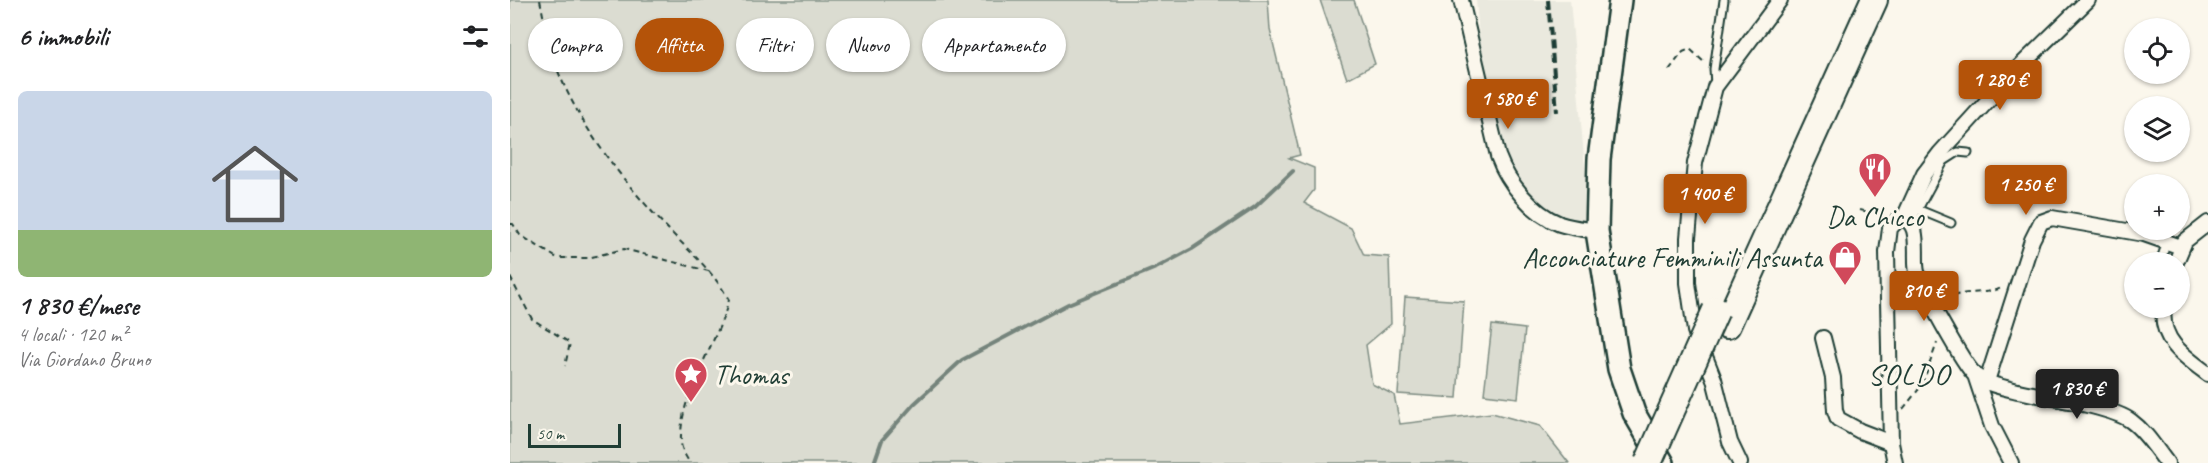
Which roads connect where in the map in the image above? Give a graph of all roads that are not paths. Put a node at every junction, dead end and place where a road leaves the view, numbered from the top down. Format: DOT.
graph roads {
  1 [pos="1461,0"];
  2 [pos="1620,0"];
  3 [pos="1724,0"];
  4 [pos="1780,0"];
  5 [pos="1856,0"];
  6 [pos="1874,0"];
  7 [pos="2088,0"];
  8 [pos="1715,87"];
  9 [pos="1968,153"];
  10 [pos="1911,216"];
  11 [pos="1951,223"];
  12 [pos="2205,227"];
  13 [pos="1597,231"];
  14 [pos="2167,242"];
  15 [pos="2181,247"];
  16 [pos="2164,252"];
  17 [pos="2179,252"];
  18 [pos="1722,318"];
  19 [pos="2163,318"];
  20 [pos="1823,338"];
  21 [pos="2208,374"];
  22 [pos="1981,378"];
  23 [pos="1891,443"];
  24 [pos="1648,463"];
  25 [pos="1664,463"];
  26 [pos="1740,463"];
  27 [pos="1895,463"];
  28 [pos="2011,463"];
  29 [pos="2167,463"];
  1 -- 13 [label="street"];
  2 -- 13 [label="main road"];
  3 -- 8 [label="lane"];
  4 -- 8 [label="street"];
  5 -- 18 [label="highway"];
  6 -- 18 [label="highway"];
  7 -- 10 [label="street"];
  8 -- 26 [label="street"];
  9 -- 10 [label="lane"];
  10 -- 11 [label="lane"];
  10 -- 22 [label="street"];
  10 -- 23 [label="street"];
  12 -- 15 [label="street"];
  13 -- 25 [label="main road"];
  14 -- 15 [label="street"];
  14 -- 16 [label="lane"];
  14 -- 22 [label="street"];
  15 -- 17 [label="street"];
  18 -- 24 [label="highway, bridge"];
  18 -- 25 [label="highway"];
  19 -- 21 [label="street"];
  20 -- 23 [label="street"];
  22 -- 28 [label="street"];
  22 -- 29 [label="street"];
  23 -- 27 [label="street"];
}
